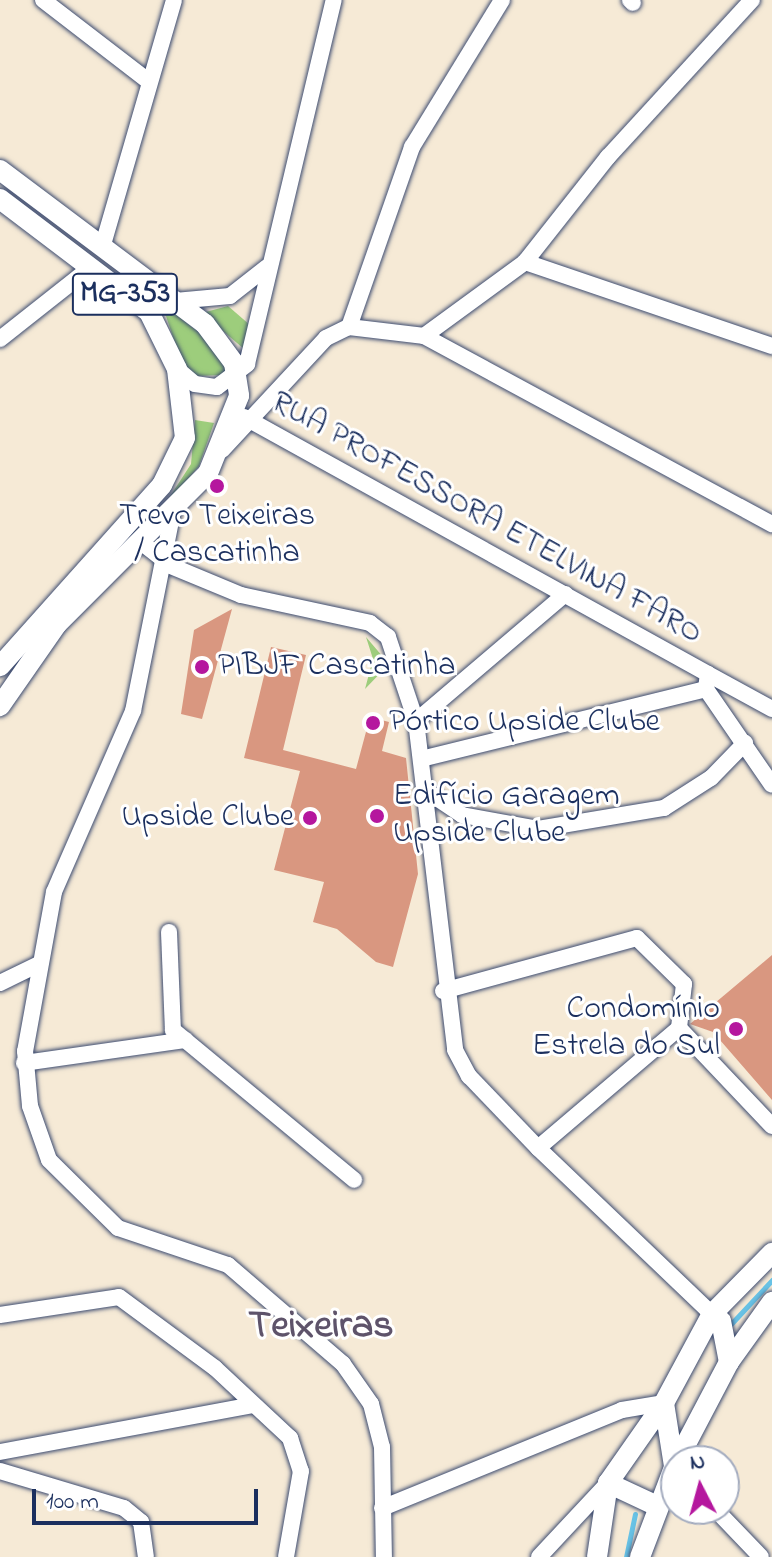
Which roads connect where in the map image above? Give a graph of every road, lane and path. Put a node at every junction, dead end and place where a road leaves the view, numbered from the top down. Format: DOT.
graph roads {
  1 [pos="43,0"];
  2 [pos="174,0"];
  3 [pos="334,0"];
  4 [pos="502,0"];
  5 [pos="752,0"];
  6 [pos="148,81"];
  7 [pos="0,170"];
  8 [pos="0,199"];
  9 [pos="114,206"];
  10 [pos="73,226"];
  11 [pos="102,248"];
  12 [pos="270,262"];
  13 [pos="525,262"];
  14 [pos="90,268"];
  15 [pos="175,301"];
  16 [pos="349,327"];
  17 [pos="424,336"];
  18 [pos="0,339"];
  19 [pos="772,346"];
  20 [pos="238,376"];
  21 [pos="178,378"];
  22 [pos="245,417"];
  23 [pos="173,511"];
  24 [pos="772,524"];
  25 [pos="142,543"];
  26 [pos="160,559"];
  27 [pos="565,594"];
  28 [pos="0,666"];
  29 [pos="707,682"];
  30 [pos="0,706"];
  31 [pos="772,709"];
  32 [pos="416,721"];
  33 [pos="745,743"];
  34 [pos="421,759"];
  35 [pos="772,785"];
  36 [pos="425,790"];
  37 [pos="169,932"];
  38 [pos="39,964"];
  39 [pos="0,983"];
  40 [pos="443,991"];
  41 [pos="679,1028"];
  42 [pos="185,1040"];
  43 [pos="24,1063"];
  44 [pos="772,1126"];
  45 [pos="538,1148"];
  46 [pos="354,1180"];
  47 [pos="772,1253"];
  48 [pos="772,1302"];
  49 [pos="712,1314"];
  50 [pos="0,1315"];
  51 [pos="729,1362"];
  52 [pos="664,1403"];
  53 [pos="254,1405"];
  54 [pos="672,1445"];
  55 [pos="686,1445"];
  56 [pos="0,1452"];
  57 [pos="0,1471"];
  58 [pos="608,1483"];
  59 [pos="660,1499"];
  60 [pos="657,1506"];
  61 [pos="382,1508"];
  62 [pos="730,1525"];
  63 [pos="287,1538"];
  64 [pos="146,1557"];
  65 [pos="286,1557"];
  66 [pos="296,1557"];
  67 [pos="384,1557"];
  68 [pos="539,1557"];
  69 [pos="597,1557"];
  70 [pos="640,1557"];
  71 [pos="761,1557"];
  1 -- 6 [label="street"];
  2 -- 6 [label="street"];
  3 -- 12 [label="street"];
  4 -- 16 [label="street"];
  5 -- 13 [label="street"];
  6 -- 9 [label="street"];
  7 -- 10 [label="main road, MG-353"];
  8 -- 14 [label="main road, MG-353"];
  9 -- 10 [label="street"];
  9 -- 11 [label="street"];
  10 -- 11 [label="main road, MG-353"];
  11 -- 15 [label="main road, MG-353"];
  12 -- 15 [label="street"];
  12 -- 20 [label="street"];
  13 -- 17 [label="street"];
  13 -- 19 [label="street"];
  14 -- 18 [label="street"];
  14 -- 21 [label="main road, MG-353"];
  15 -- 20 [label="main road, MG-353"];
  16 -- 17 [label="street"];
  16 -- 22 [label="street"];
  17 -- 24 [label="street"];
  20 -- 21 [label="street"];
  20 -- 22 [label="main road"];
  21 -- 25 [label="main road"];
  21 -- 28 [label="main road, MG-353"];
  22 -- 23 [label="main road"];
  22 -- 27 [label="street, RUA PROFESSORA ETELVINA FARO"];
  23 -- 25 [label="main road"];
  23 -- 26 [label="street"];
  25 -- 26 [label="street"];
  25 -- 30 [label="main road"];
  26 -- 32 [label="street"];
  26 -- 38 [label="street"];
  27 -- 29 [label="street, RUA PROFESSORA ETELVINA FARO"];
  27 -- 32 [label="street"];
  29 -- 31 [label="street, RUA PROFESSORA ETELVINA FARO"];
  29 -- 33 [label="street, RUA PROFESSORA ETELVINA FARO"];
  29 -- 34 [label="street"];
  32 -- 34 [label="street"];
  33 -- 35 [label="street, RUA PROFESSORA ETELVINA FARO"];
  33 -- 36 [label="street"];
  34 -- 36 [label="street"];
  36 -- 40 [label="street"];
  37 -- 42 [label="street"];
  38 -- 39 [label="street"];
  38 -- 43 [label="street"];
  40 -- 41 [label="street"];
  40 -- 45 [label="street"];
  41 -- 44 [label="street"];
  41 -- 45 [label="street"];
  42 -- 43 [label="street"];
  42 -- 46 [label="street"];
  43 -- 61 [label="street"];
  45 -- 49 [label="street"];
  47 -- 49 [label="main road"];
  48 -- 51 [label="main road"];
  49 -- 51 [label="main road"];
  49 -- 52 [label="main road"];
  50 -- 53 [label="street"];
  51 -- 55 [label="main road"];
  52 -- 54 [label="main road"];
  52 -- 58 [label="main road"];
  52 -- 61 [label="street"];
  53 -- 56 [label="street"];
  53 -- 63 [label="street"];
  57 -- 64 [label="street"];
  58 -- 60 [label="main road"];
  58 -- 68 [label="street"];
  58 -- 69 [label="main road"];
  59 -- 60 [label="main road"];
  60 -- 70 [label="main road"];
  61 -- 67 [label="street"];
  62 -- 71 [label="street"];
  63 -- 65 [label="street"];
  63 -- 66 [label="street"];
}
